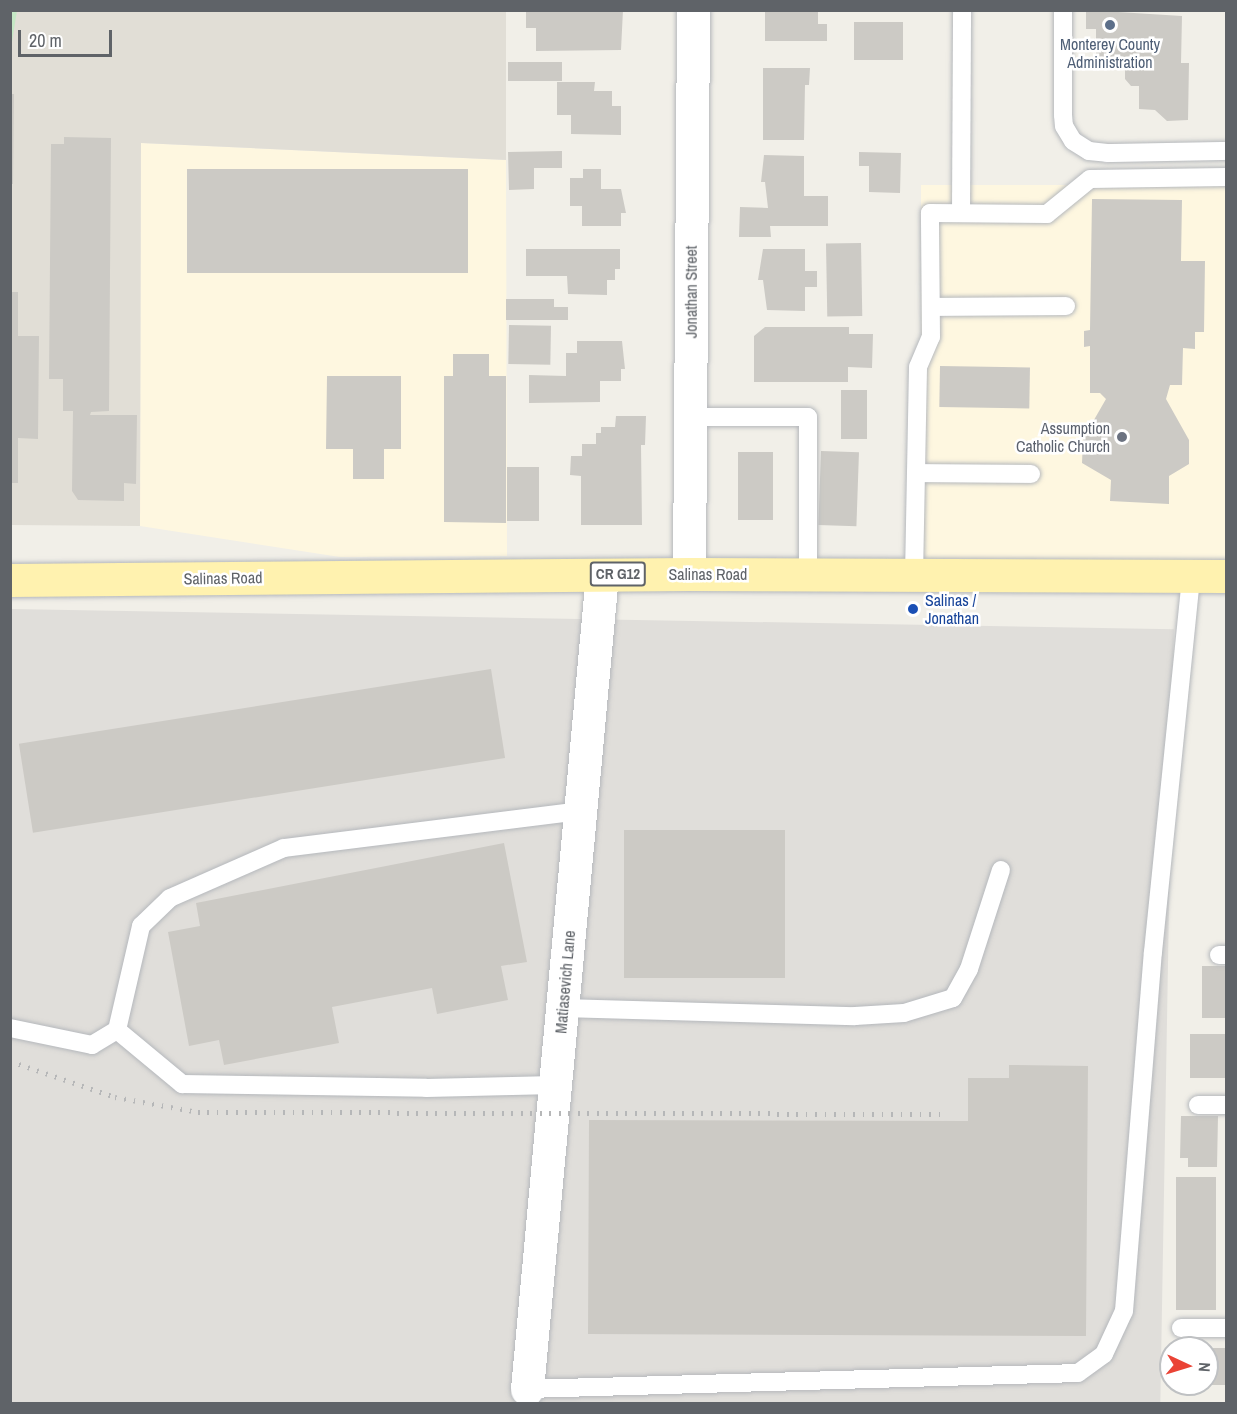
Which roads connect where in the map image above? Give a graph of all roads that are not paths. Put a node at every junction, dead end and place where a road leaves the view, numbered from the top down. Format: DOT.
graph roads {
  1 [pos="693,10"];
  2 [pos="962,10"];
  3 [pos="1063,10"];
  4 [pos="1227,152"];
  5 [pos="1227,177"];
  6 [pos="961,213"];
  7 [pos="1066,306"];
  8 [pos="930,307"];
  9 [pos="690,417"];
  10 [pos="916,473"];
  11 [pos="1031,474"];
  12 [pos="602,574"];
  13 [pos="689,574"];
  14 [pos="808,575"];
  15 [pos="914,576"];
  16 [pos="1227,576"];
  17 [pos="1191,577"];
  18 [pos="10,580"];
  19 [pos="581,811"];
  20 [pos="1001,870"];
  21 [pos="562,1008"];
  22 [pos="10,1028"];
  23 [pos="117,1030"];
  24 [pos="555,1085"];
  25 [pos="1198,1105"];
  26 [pos="1227,1105"];
  27 [pos="1181,1328"];
  28 [pos="1227,1329"];
  29 [pos="527,1389"];
  1 -- 9 [label="street, Jonathan Street"];
  2 -- 6 [label="lane"];
  3 -- 4 [label="lane"];
  5 -- 6 [label="lane"];
  6 -- 8 [label="lane"];
  7 -- 8 [label="lane"];
  8 -- 10 [label="lane"];
  9 -- 13 [label="street, Jonathan Street"];
  9 -- 14 [label="lane"];
  10 -- 11 [label="lane"];
  10 -- 15 [label="lane"];
  12 -- 13 [label="main road, Salinas Road / CR G12"];
  12 -- 18 [label="main road, Salinas Road / CR G12"];
  12 -- 19 [label="street, Matiasevich Lane"];
  13 -- 14 [label="main road, Salinas Road / CR G12"];
  14 -- 15 [label="main road, Salinas Road / CR G12"];
  15 -- 17 [label="main road, Salinas Road / CR G12"];
  16 -- 17 [label="main road, Salinas Road / CR G12"];
  17 -- 29 [label="lane"];
  19 -- 21 [label="street, Matiasevich Lane"];
  19 -- 23 [label="lane"];
  20 -- 21 [label="lane"];
  21 -- 24 [label="street, Matiasevich Lane"];
  22 -- 23 [label="lane"];
  23 -- 24 [label="lane"];
  24 -- 29 [label="street, Matiasevich Lane"];
  25 -- 26 [label="lane"];
  27 -- 28 [label="lane"];
}
